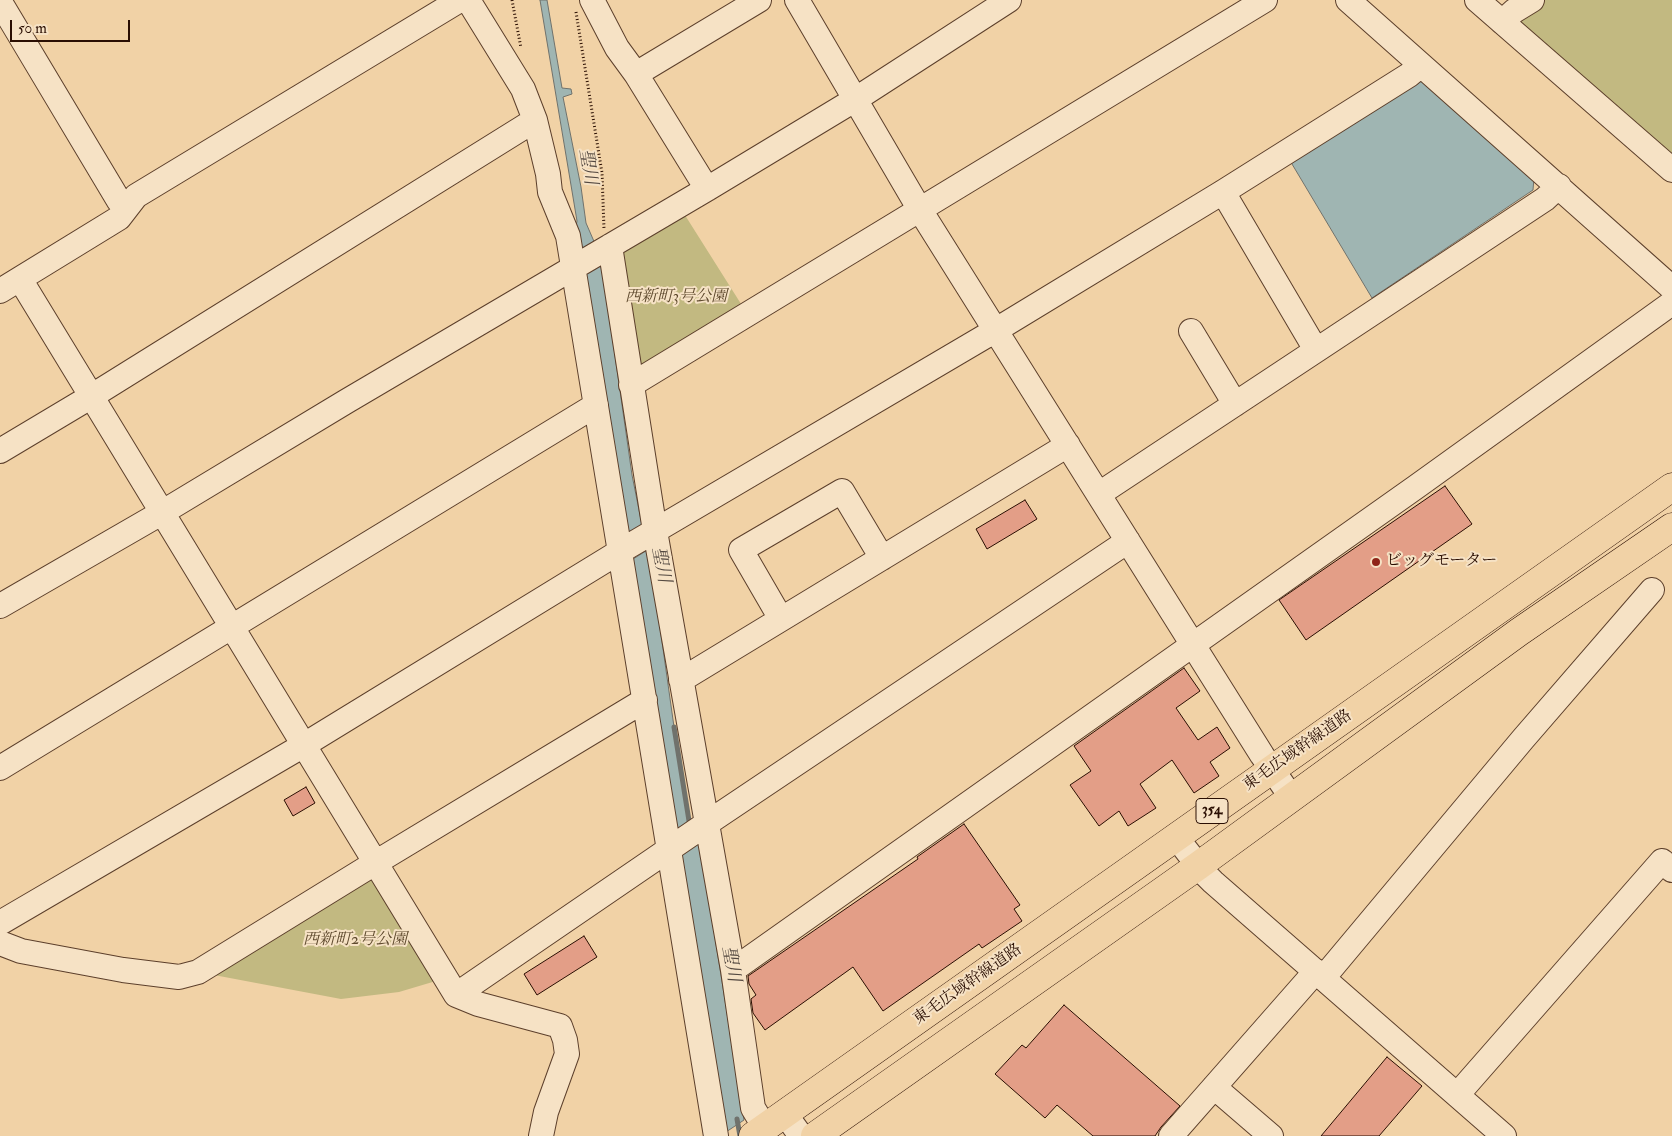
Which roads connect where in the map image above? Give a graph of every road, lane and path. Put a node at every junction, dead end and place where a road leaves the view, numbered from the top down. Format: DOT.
graph roads {
  1 [pos="460,0"];
  2 [pos="468,0"];
  3 [pos="759,0"];
  4 [pos="797,0"];
  5 [pos="1009,0"];
  6 [pos="1265,0"];
  7 [pos="1348,0"];
  8 [pos="1478,0"];
  9 [pos="1532,0"];
  10 [pos="0,2"];
  11 [pos="583,5"];
  12 [pos="1502,22"];
  13 [pos="1421,65"];
  14 [pos="636,74"];
  15 [pos="856,99"];
  16 [pos="535,120"];
  17 [pos="1672,170"];
  18 [pos="1559,186"];
  19 [pos="706,189"];
  20 [pos="1223,192"];
  21 [pos="128,206"];
  22 [pos="920,210"];
  23 [pos="590,258"];
  24 [pos="20,279"];
  25 [pos="1672,288"];
  26 [pos="0,292"];
  27 [pos="1672,303"];
  28 [pos="996,330"];
  29 [pos="1191,331"];
  30 [pos="1316,350"];
  31 [pos="632,385"];
  32 [pos="92,396"];
  33 [pos="1235,404"];
  34 [pos="596,405"];
  35 [pos="1068,446"];
  36 [pos="0,451"];
  37 [pos="1672,487"];
  38 [pos="1099,494"];
  39 [pos="163,512"];
  40 [pos="1672,527"];
  41 [pos="652,532"];
  42 [pos="1128,541"];
  43 [pos="622,550"];
  44 [pos="882,558"];
  45 [pos="1652,590"];
  46 [pos="0,606"];
  47 [pos="781,619"];
  48 [pos="231,626"];
  49 [pos="1193,645"];
  50 [pos="681,680"];
  51 [pos="645,700"];
  52 [pos="304,745"];
  53 [pos="0,768"];
  54 [pos="1271,769"];
  55 [pos="1292,798"];
  56 [pos="703,826"];
  57 [pos="1176,837"];
  58 [pos="673,846"];
  59 [pos="374,863"];
  60 [pos="1198,866"];
  61 [pos="1672,870"];
  62 [pos="0,923"];
  63 [pos="0,943"];
  64 [pos="733,970"];
  65 [pos="1320,974"];
  66 [pos="456,995"];
  67 [pos="1214,1087"];
  68 [pos="1457,1095"];
  69 [pos="768,1126"];
  70 [pos="541,1136"];
  71 [pos="716,1136"];
  72 [pos="801,1136"];
  73 [pos="815,1136"];
  74 [pos="1172,1136"];
  75 [pos="1271,1136"];
  76 [pos="1504,1136"];
  1 -- 21 [label="street"];
  2 -- 16 [label="street"];
  3 -- 14 [label="street"];
  4 -- 15 [label="street"];
  5 -- 15 [label="street"];
  6 -- 22 [label="street"];
  7 -- 13 [label="street"];
  8 -- 12 [label="street"];
  9 -- 12 [label="street"];
  10 -- 21 [label="street"];
  11 -- 14 [label="street"];
  11 -- 23 [label="path"];
  12 -- 17 [label="street"];
  13 -- 18 [label="street"];
  13 -- 20 [label="street"];
  14 -- 19 [label="street"];
  15 -- 19 [label="street"];
  15 -- 22 [label="street"];
  16 -- 23 [label="street"];
  16 -- 32 [label="street"];
  18 -- 25 [label="street"];
  18 -- 30 [label="street"];
  19 -- 23 [label="street"];
  20 -- 28 [label="street"];
  20 -- 30 [label="street"];
  21 -- 24 [label="street"];
  22 -- 28 [label="street"];
  22 -- 31 [label="street"];
  23 -- 31 [label="street"];
  23 -- 34 [label="street"];
  23 -- 39 [label="street"];
  24 -- 26 [label="street"];
  24 -- 32 [label="street"];
  27 -- 49 [label="street"];
  28 -- 35 [label="street"];
  28 -- 41 [label="street"];
  29 -- 33 [label="street"];
  30 -- 33 [label="street"];
  31 -- 41 [label="street"];
  32 -- 36 [label="street"];
  32 -- 39 [label="street"];
  33 -- 38 [label="street"];
  34 -- 43 [label="street"];
  34 -- 48 [label="street"];
  35 -- 38 [label="street"];
  35 -- 44 [label="street"];
  37 -- 54 [label="highway, 東毛広域幹線道路 / 354"];
  38 -- 42 [label="street"];
  39 -- 46 [label="street"];
  39 -- 48 [label="street"];
  40 -- 55 [label="highway, 東毛広域幹線道路 / 354"];
  41 -- 43 [label="street"];
  41 -- 50 [label="street"];
  42 -- 49 [label="street"];
  42 -- 56 [label="street"];
  43 -- 51 [label="street"];
  43 -- 52 [label="street"];
  44 -- 47 [label="street"];
  44 -- 47 [label="street"];
  45 -- 65 [label="street"];
  47 -- 50 [label="street"];
  48 -- 52 [label="street"];
  48 -- 53 [label="street"];
  49 -- 54 [label="street"];
  49 -- 64 [label="street"];
  50 -- 56 [label="street"];
  51 -- 58 [label="street"];
  51 -- 59 [label="street"];
  52 -- 59 [label="street"];
  52 -- 62 [label="street"];
  54 -- 55 [label="street"];
  54 -- 57 [label="highway, 東毛広域幹線道路 / 354"];
  55 -- 60 [label="highway, 東毛広域幹線道路 / 354"];
  56 -- 58 [label="street"];
  56 -- 64 [label="street"];
  57 -- 60 [label="street"];
  57 -- 69 [label="highway, 東毛広域幹線道路 / 354"];
  58 -- 66 [label="street"];
  58 -- 71 [label="street"];
  59 -- 63 [label="street"];
  59 -- 66 [label="street"];
  60 -- 65 [label="street"];
  60 -- 73 [label="highway, 東毛広域幹線道路 / 354"];
  61 -- 68 [label="street"];
  64 -- 69 [label="street"];
  65 -- 67 [label="street"];
  65 -- 68 [label="street"];
  66 -- 70 [label="street"];
  67 -- 74 [label="street"];
  67 -- 75 [label="street"];
  68 -- 76 [label="street"];
  69 -- 72 [label="street"];
}
